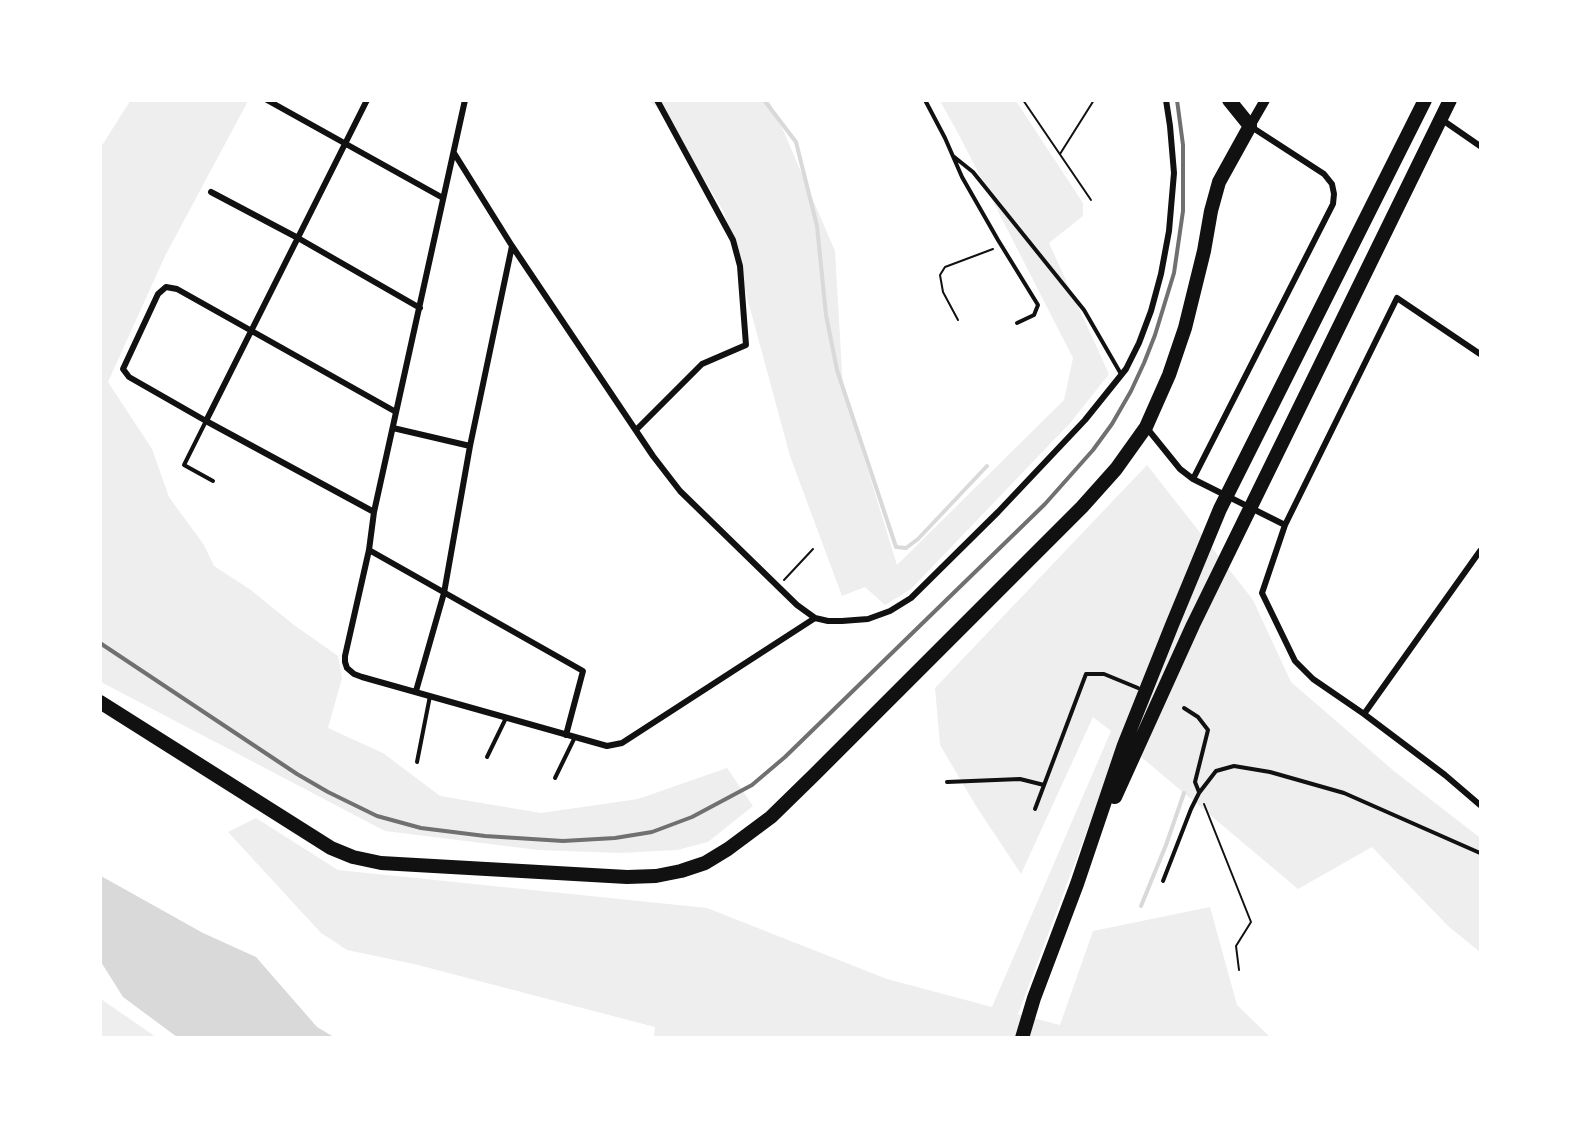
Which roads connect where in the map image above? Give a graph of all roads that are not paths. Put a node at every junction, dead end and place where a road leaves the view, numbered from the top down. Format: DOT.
graph roads {
  1 [pos="267,100"];
  2 [pos="367,100"];
  3 [pos="465,100"];
  4 [pos="657,100"];
  5 [pos="924,100"];
  6 [pos="1166,100"];
  7 [pos="1230,100"];
  8 [pos="1265,100"];
  9 [pos="1425,100"];
  10 [pos="1450,100"];
  11 [pos="1441,118"];
  12 [pos="1250,126"];
  13 [pos="345,144"];
  14 [pos="1480,146"];
  15 [pos="453,153"];
  16 [pos="953,156"];
  17 [pos="211,192"];
  18 [pos="443,198"];
  19 [pos="298,238"];
  20 [pos="512,246"];
  21 [pos="420,308"];
  22 [pos="1017,323"];
  23 [pos="251,330"];
  24 [pos="1480,354"];
  25 [pos="1121,374"];
  26 [pos="396,412"];
  27 [pos="206,421"];
  28 [pos="1146,427"];
  29 [pos="393,428"];
  30 [pos="636,430"];
  31 [pos="470,446"];
  32 [pos="1193,479"];
  33 [pos="213,481"];
  34 [pos="374,512"];
  35 [pos="1286,525"];
  36 [pos="369,550"];
  37 [pos="1480,551"];
  38 [pos="444,593"];
  39 [pos="815,618"];
  40 [pos="1138,688"];
  41 [pos="417,691"];
  42 [pos="430,695"];
  43 [pos="100,702"];
  44 [pos="1185,708"];
  45 [pos="1364,714"];
  46 [pos="506,717"];
  47 [pos="566,735"];
  48 [pos="575,737"];
  49 [pos="487,758"];
  50 [pos="417,762"];
  51 [pos="555,778"];
  52 [pos="947,782"];
  53 [pos="1044,785"];
  54 [pos="1199,793"];
  55 [pos="1480,805"];
  56 [pos="1035,809"];
  57 [pos="1480,853"];
  58 [pos="1163,881"];
  59 [pos="1077,884"];
  60 [pos="1022,1038"];
  1 -- 13 [label="street"];
  2 -- 13 [label="street"];
  3 -- 15 [label="street"];
  4 -- 30 [label="street"];
  5 -- 16 [label="lane"];
  6 -- 25 [label="street"];
  7 -- 12 [label="highway"];
  8 -- 12 [label="street"];
  9 -- 59 [label="highway"];
  10 -- 11 [label="highway"];
  11 -- 14 [label="street"];
  11 -- 59 [label="highway"];
  12 -- 28 [label="highway"];
  12 -- 32 [label="street"];
  13 -- 18 [label="street"];
  13 -- 19 [label="street"];
  15 -- 18 [label="street"];
  15 -- 20 [label="street"];
  16 -- 22 [label="lane"];
  16 -- 25 [label="lane"];
  17 -- 19 [label="street"];
  18 -- 21 [label="street"];
  19 -- 21 [label="street"];
  19 -- 23 [label="street"];
  20 -- 30 [label="street"];
  20 -- 31 [label="street"];
  21 -- 26 [label="street"];
  23 -- 26 [label="street"];
  23 -- 27 [label="street"];
  23 -- 27 [label="street"];
  24 -- 35 [label="street"];
  25 -- 39 [label="street"];
  26 -- 29 [label="street"];
  27 -- 33 [label="lane"];
  27 -- 34 [label="street"];
  28 -- 32 [label="street"];
  28 -- 43 [label="highway"];
  29 -- 31 [label="street"];
  29 -- 34 [label="street"];
  30 -- 39 [label="street"];
  31 -- 38 [label="street"];
  32 -- 35 [label="street"];
  34 -- 36 [label="street"];
  35 -- 45 [label="street"];
  36 -- 38 [label="street"];
  36 -- 41 [label="street"];
  37 -- 45 [label="street"];
  38 -- 41 [label="street"];
  38 -- 47 [label="street"];
  39 -- 48 [label="street"];
  40 -- 53 [label="lane"];
  41 -- 42 [label="street"];
  42 -- 46 [label="street"];
  42 -- 50 [label="lane"];
  44 -- 54 [label="lane"];
  45 -- 55 [label="street"];
  46 -- 47 [label="street"];
  46 -- 49 [label="lane"];
  47 -- 48 [label="street"];
  48 -- 51 [label="lane"];
  52 -- 53 [label="lane"];
  53 -- 56 [label="lane"];
  54 -- 57 [label="lane"];
  54 -- 58 [label="lane"];
  59 -- 60 [label="highway"];
}
